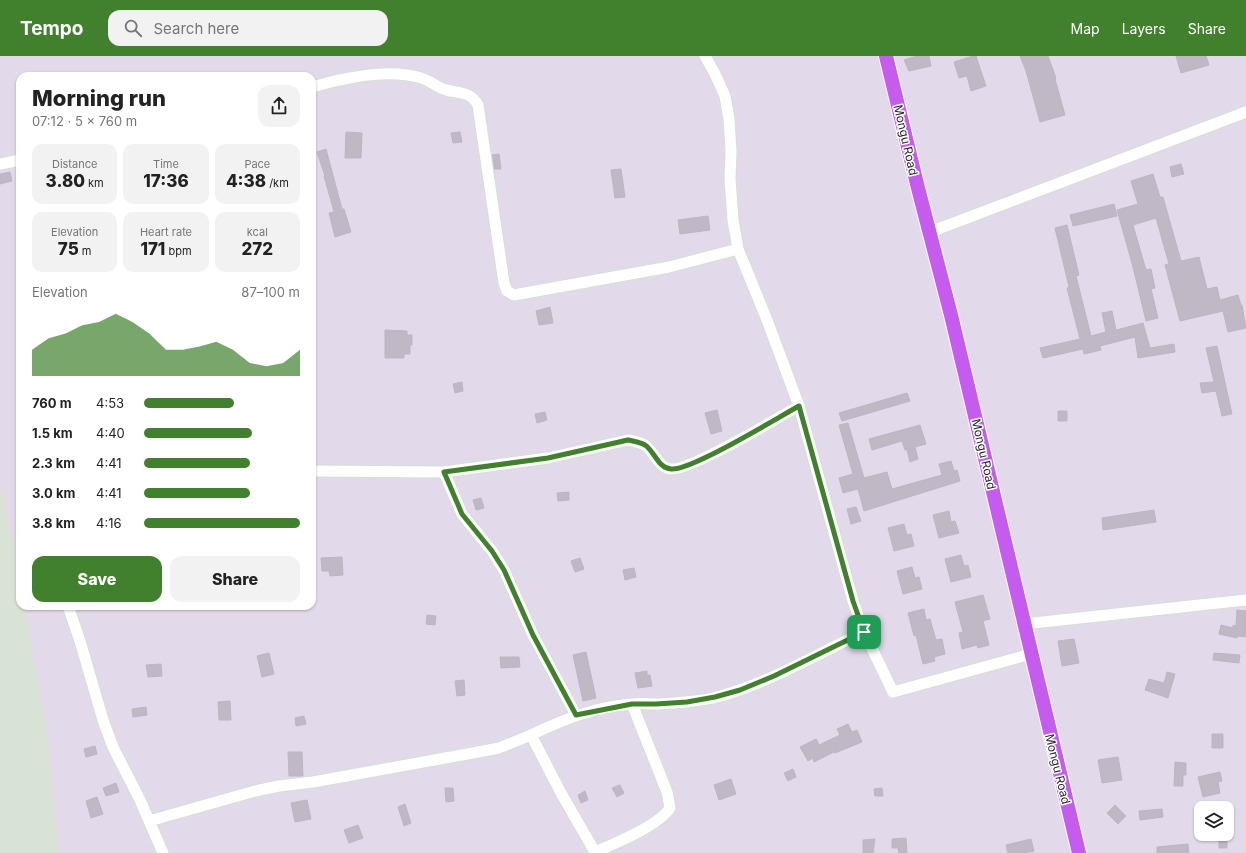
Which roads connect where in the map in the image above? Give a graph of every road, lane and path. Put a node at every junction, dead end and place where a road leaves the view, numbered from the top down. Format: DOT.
graph roads {
  1 [pos="705,56"];
  2 [pos="886,56"];
  3 [pos="316,87"];
  4 [pos="1246,112"];
  5 [pos="16,161"];
  6 [pos="0,164"];
  7 [pos="930,232"];
  8 [pos="738,249"];
  9 [pos="799,406"];
  10 [pos="316,471"];
  11 [pos="444,472"];
  12 [pos="1246,600"];
  13 [pos="69,610"];
  14 [pos="1024,624"];
  15 [pos="864,632"];
  16 [pos="1031,654"];
  17 [pos="632,704"];
  18 [pos="576,715"];
  19 [pos="531,735"];
  20 [pos="149,821"];
  21 [pos="163,853"];
  22 [pos="1079,853"];
  1 -- 8 [label="street"];
  2 -- 7 [label="main road, Mongu Road"];
  3 -- 8 [label="street"];
  4 -- 7 [label="street"];
  5 -- 6 [label="street"];
  7 -- 14 [label="main road, Mongu Road"];
  8 -- 9 [label="street"];
  9 -- 11 [label="street"];
  9 -- 15 [label="street"];
  10 -- 11 [label="street"];
  11 -- 18 [label="street"];
  12 -- 14 [label="street"];
  13 -- 20 [label="street"];
  14 -- 16 [label="main road, Mongu Road"];
  15 -- 16 [label="street"];
  15 -- 17 [label="street"];
  16 -- 22 [label="main road, Mongu Road"];
  17 -- 18 [label="street"];
  17 -- 19 [label="street"];
  18 -- 19 [label="street"];
  19 -- 20 [label="street"];
  20 -- 21 [label="street"];
}
